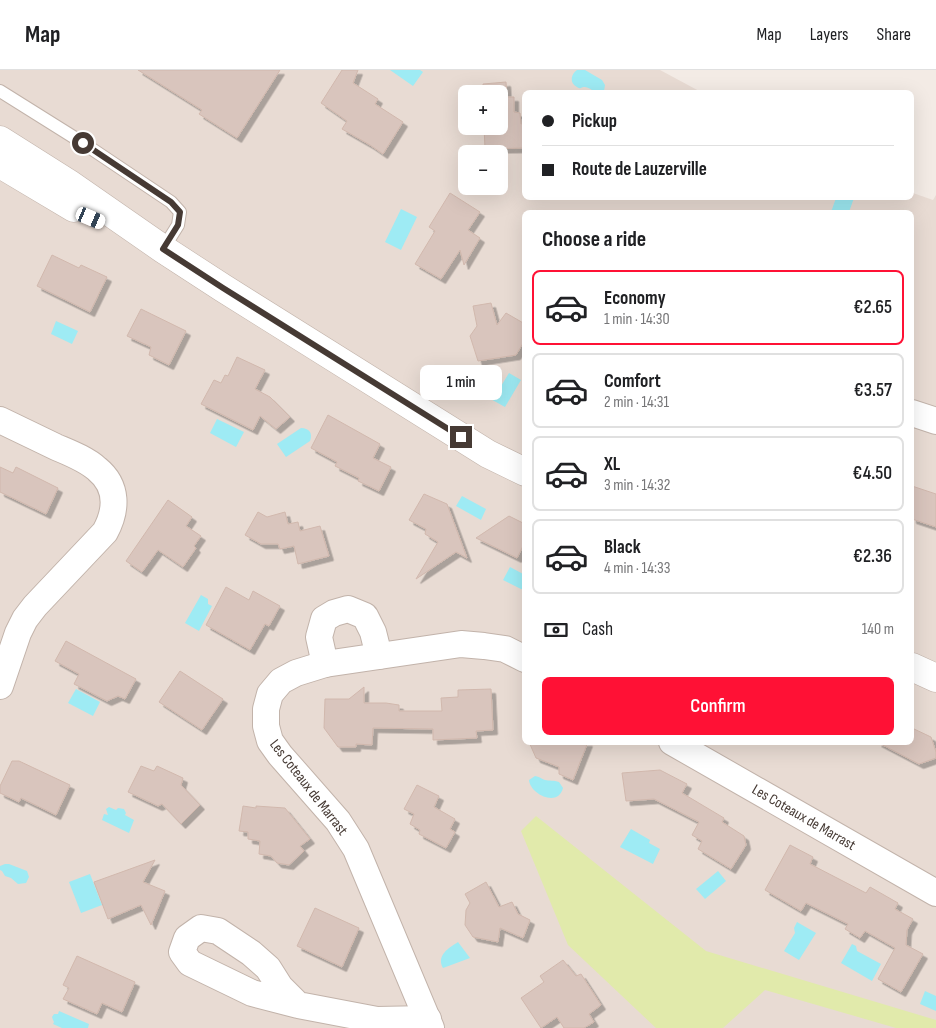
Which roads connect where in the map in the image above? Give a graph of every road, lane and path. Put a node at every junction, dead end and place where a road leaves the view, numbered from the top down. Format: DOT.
graph roads {
  1 [pos="0,91"];
  2 [pos="0,140"];
  3 [pos="0,164"];
  4 [pos="163,249"];
  5 [pos="914,414"];
  6 [pos="0,420"];
  7 [pos="936,421"];
  8 [pos="522,471"];
  9 [pos="379,656"];
  10 [pos="522,658"];
  11 [pos="325,664"];
  12 [pos="914,667"];
  13 [pos="936,678"];
  14 [pos="0,686"];
  15 [pos="677,745"];
  16 [pos="936,893"];
  17 [pos="298,1005"];
  18 [pos="430,1024"];
  1 -- 4 [label="lane"];
  2 -- 4 [label="street"];
  3 -- 4 [label="street"];
  4 -- 8 [label="street"];
  5 -- 7 [label="street"];
  6 -- 14 [label="street"];
  9 -- 10 [label="street, Les Coteaux de Marrast"];
  9 -- 11 [label="street, Les Coteaux de Marrast"];
  9 -- 11 [label="street"];
  11 -- 18 [label="street, Les Coteaux de Marrast"];
  12 -- 13 [label="street"];
  15 -- 16 [label="street, Les Coteaux de Marrast"];
  17 -- 18 [label="street, Les Coteaux de Marrast"];
}
